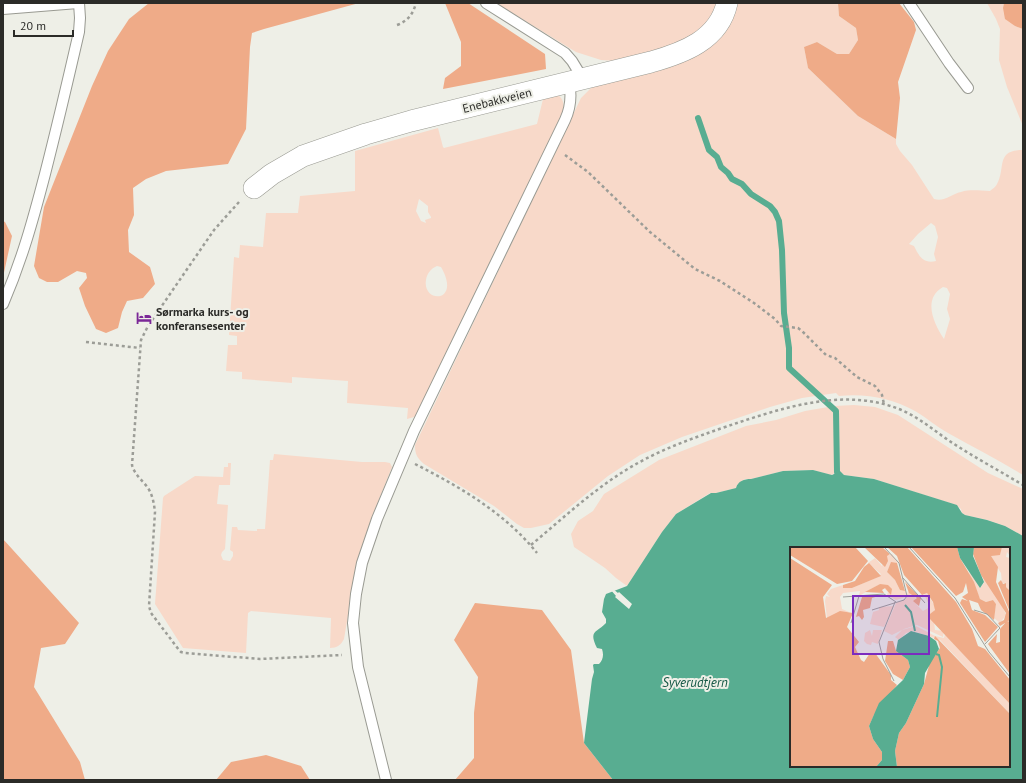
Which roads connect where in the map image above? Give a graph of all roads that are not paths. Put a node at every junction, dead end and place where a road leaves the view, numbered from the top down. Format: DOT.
graph roads {
  1 [pos="79,3"];
  2 [pos="486,3"];
  3 [pos="727,3"];
  4 [pos="909,3"];
  5 [pos="3,9"];
  6 [pos="576,80"];
  7 [pos="968,88"];
  8 [pos="254,188"];
  9 [pos="3,304"];
  10 [pos="386,780"];
  1 -- 5 [label="lane"];
  1 -- 9 [label="lane"];
  2 -- 6 [label="lane"];
  3 -- 6 [label="street, Enebakkveien"];
  4 -- 7 [label="lane"];
  6 -- 8 [label="street, Enebakkveien"];
  6 -- 10 [label="lane"];
}
